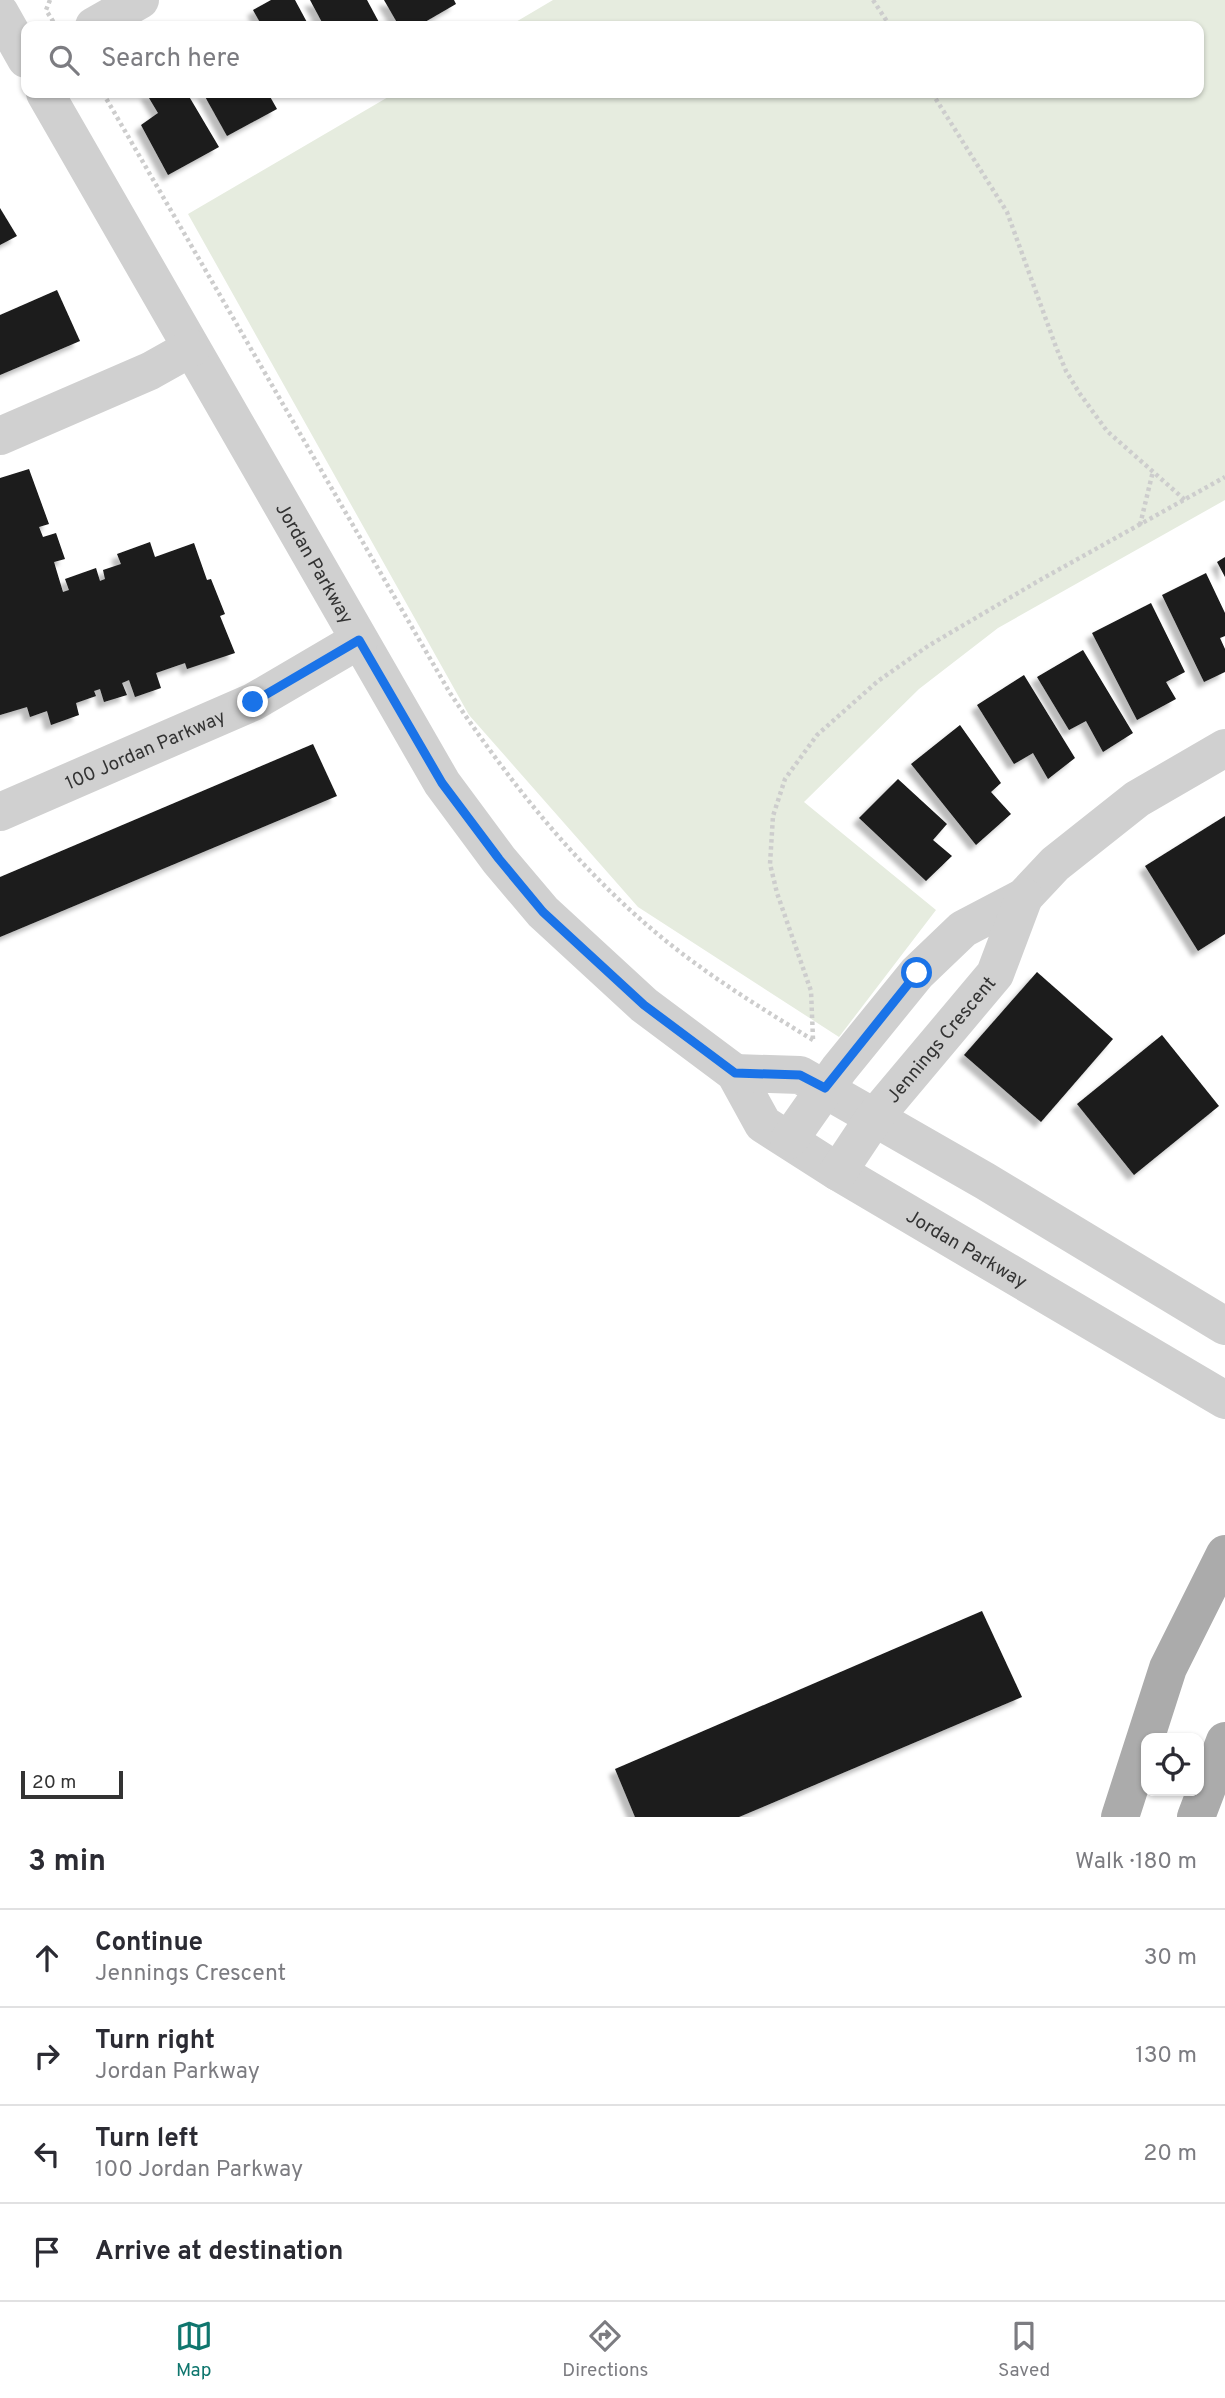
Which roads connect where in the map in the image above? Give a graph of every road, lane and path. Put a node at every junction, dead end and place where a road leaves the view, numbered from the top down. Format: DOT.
graph roads {
  1 [pos="50,0"];
  2 [pos="140,0"];
  3 [pos="873,0"];
  4 [pos="0,13"];
  5 [pos="53,21"];
  6 [pos="103,21"];
  7 [pos="887,21"];
  8 [pos="21,50"];
  9 [pos="48,98"];
  10 [pos="106,98"];
  11 [pos="935,98"];
  12 [pos="191,348"];
  13 [pos="0,436"];
  14 [pos="1153,471"];
  15 [pos="1225,477"];
  16 [pos="1185,500"];
  17 [pos="1140,525"];
  18 [pos="359,640"];
  19 [pos="1225,748"];
  20 [pos="0,812"];
  21 [pos="1024,897"];
  22 [pos="813,1040"];
  23 [pos="814,1052"];
  24 [pos="735,1073"];
  25 [pos="825,1088"];
  26 [pos="874,1118"];
  27 [pos="789,1140"];
  28 [pos="838,1172"];
  29 [pos="1225,1326"];
  30 [pos="1225,1400"];
  31 [pos="1225,1555"];
  32 [pos="1225,1741"];
  33 [pos="1120,1817"];
  34 [pos="1196,1817"];
  1 -- 5 [label="path"];
  2 -- 6 [label="street"];
  3 -- 7 [label="path"];
  4 -- 8 [label="street"];
  9 -- 12 [label="street, Jordan Parkway"];
  10 -- 22 [label="path"];
  11 -- 14 [label="path"];
  12 -- 13 [label="street"];
  12 -- 18 [label="street, Jordan Parkway"];
  14 -- 16 [label="path"];
  14 -- 17 [label="path"];
  15 -- 16 [label="path"];
  16 -- 17 [label="path"];
  17 -- 22 [label="path"];
  18 -- 20 [label="street, 100 Jordan Parkway"];
  18 -- 24 [label="street, Jordan Parkway"];
  19 -- 21 [label="street, Jennings Crescent"];
  21 -- 25 [label="street, Jennings Crescent"];
  21 -- 26 [label="street, Jennings Crescent"];
  22 -- 23 [label="path"];
  24 -- 25 [label="street"];
  24 -- 27 [label="street, Jordan Parkway"];
  25 -- 26 [label="street"];
  25 -- 27 [label="street, Jennings Crescent"];
  26 -- 28 [label="street, Jennings Crescent"];
  26 -- 29 [label="street"];
  27 -- 28 [label="street, Jordan Parkway"];
  28 -- 30 [label="street, Jordan Parkway"];
  31 -- 33 [label="main road"];
  32 -- 34 [label="main road"];
}
